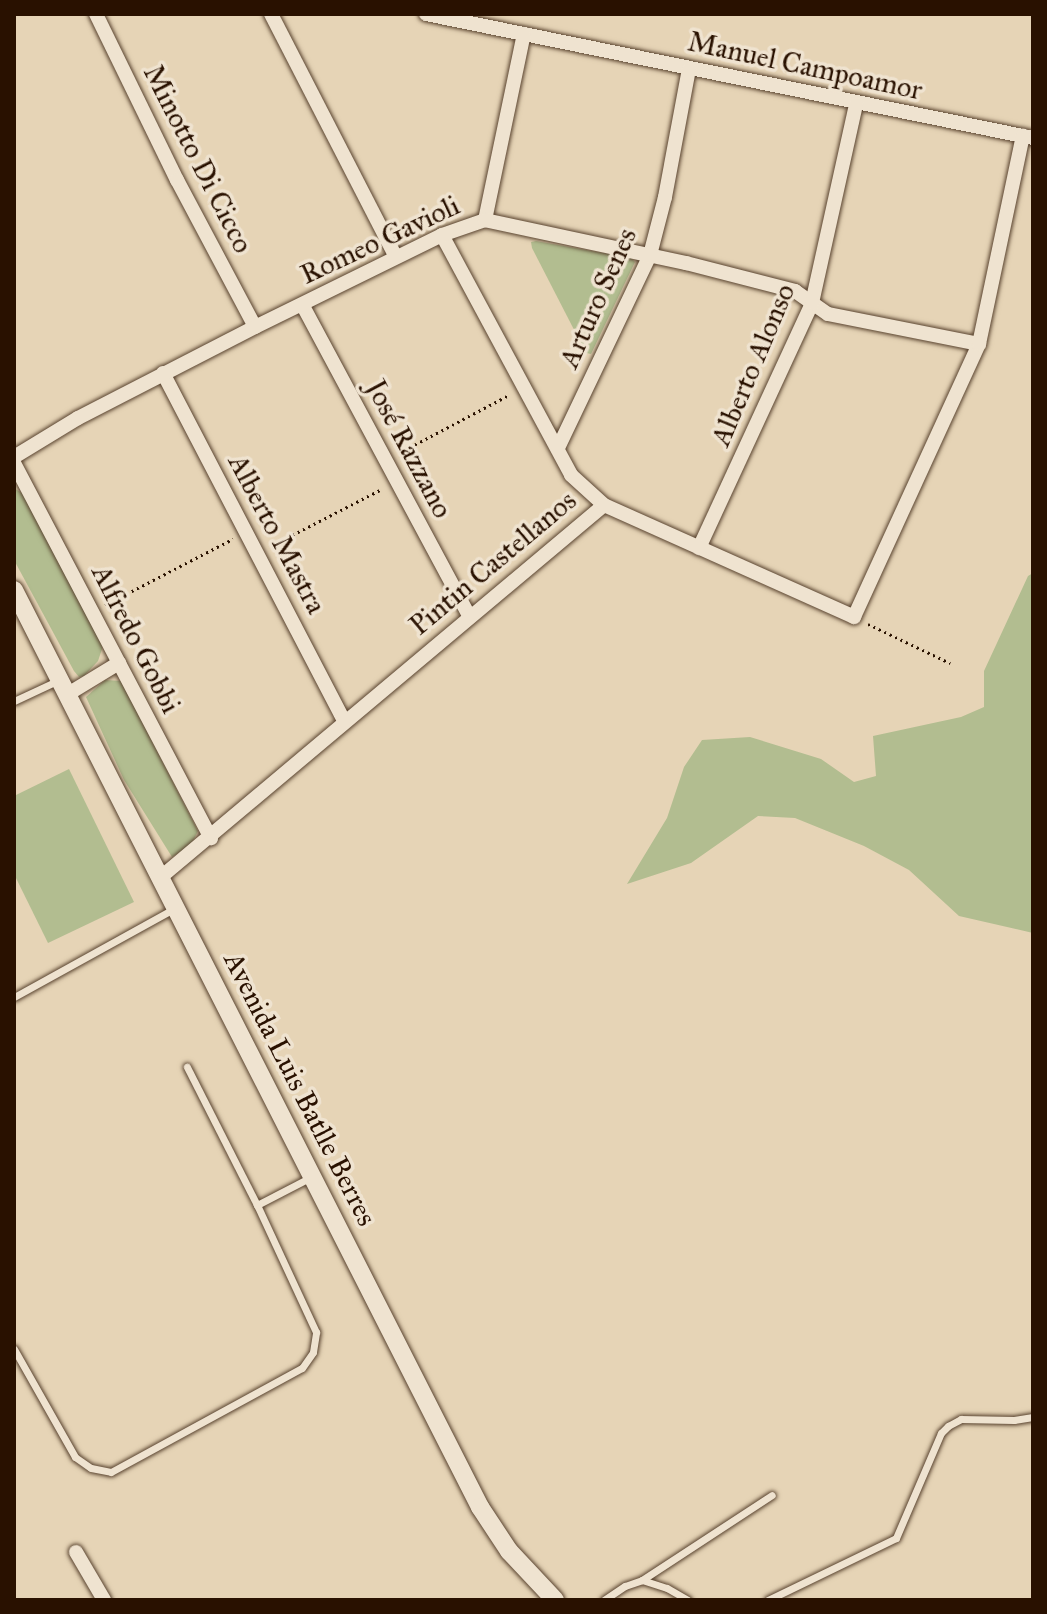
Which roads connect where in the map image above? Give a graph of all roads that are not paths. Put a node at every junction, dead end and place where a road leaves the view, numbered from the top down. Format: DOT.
graph roads {
  1 [pos="96,14"];
  2 [pos="271,14"];
  3 [pos="426,14"];
  4 [pos="524,34"];
  5 [pos="689,69"];
  6 [pos="856,104"];
  7 [pos="1028,137"];
  8 [pos="485,220"];
  9 [pos="442,235"];
  10 [pos="650,255"];
  11 [pos="396,257"];
  12 [pos="812,303"];
  13 [pos="303,306"];
  14 [pos="255,327"];
  15 [pos="979,344"];
  16 [pos="163,373"];
  17 [pos="558,448"];
  18 [pos="14,460"];
  19 [pos="604,505"];
  20 [pos="699,548"];
  21 [pos="14,590"];
  22 [pos="469,616"];
  23 [pos="119,663"];
  24 [pos="64,687"];
  25 [pos="14,701"];
  26 [pos="344,720"];
  27 [pos="211,838"];
  28 [pos="161,877"];
  29 [pos="177,907"];
  30 [pos="14,997"];
  31 [pos="187,1067"];
  32 [pos="313,1176"];
  33 [pos="257,1205"];
  34 [pos="14,1349"];
  35 [pos="1033,1417"];
  36 [pos="772,1495"];
  37 [pos="76,1552"];
  38 [pos="642,1580"];
  39 [pos="104,1600"];
  40 [pos="555,1600"];
  41 [pos="604,1600"];
  42 [pos="688,1600"];
  43 [pos="768,1600"];
  1 -- 14 [label="street, Minotto Di Cicco"];
  2 -- 11 [label="street"];
  3 -- 4 [label="street, Manuel Campoamor"];
  4 -- 5 [label="street, Manuel Campoamor"];
  4 -- 8 [label="street"];
  5 -- 6 [label="street, Manuel Campoamor"];
  5 -- 10 [label="street, Arturo Senes"];
  6 -- 7 [label="street, Manuel Campoamor"];
  6 -- 12 [label="street, Alberto Alonso"];
  7 -- 15 [label="street"];
  8 -- 9 [label="street, Romeo Gavioli"];
  8 -- 10 [label="street, Romeo Gavioli"];
  9 -- 11 [label="street, Romeo Gavioli"];
  9 -- 17 [label="street"];
  10 -- 12 [label="street, Romeo Gavioli"];
  10 -- 17 [label="street, Arturo Senes"];
  11 -- 13 [label="street, Romeo Gavioli"];
  12 -- 15 [label="street, Romeo Gavioli"];
  12 -- 20 [label="street, Alberto Alonso"];
  13 -- 14 [label="street, Romeo Gavioli"];
  13 -- 22 [label="street, José Razzano"];
  14 -- 16 [label="street, Romeo Gavioli"];
  15 -- 20 [label="street, Pintin Castellanos"];
  16 -- 18 [label="street, Romeo Gavioli"];
  16 -- 26 [label="street, Alberto Mastra"];
  17 -- 19 [label="street"];
  18 -- 23 [label="street, Alfredo Gobbi"];
  19 -- 20 [label="street, Pintin Castellanos"];
  19 -- 22 [label="street, Pintin Castellanos"];
  21 -- 24 [label="main road, Avenida Luis Batlle Berres"];
  22 -- 26 [label="street, Pintin Castellanos"];
  23 -- 24 [label="street"];
  23 -- 27 [label="street, Alfredo Gobbi"];
  24 -- 25 [label="lane"];
  24 -- 28 [label="main road, Avenida Luis Batlle Berres"];
  26 -- 27 [label="street, Pintin Castellanos"];
  27 -- 28 [label="street, Pintin Castellanos"];
  28 -- 29 [label="main road, Avenida Luis Batlle Berres"];
  29 -- 30 [label="lane"];
  29 -- 32 [label="main road, Avenida Luis Batlle Berres"];
  31 -- 33 [label="lane"];
  32 -- 33 [label="lane"];
  32 -- 40 [label="main road, Avenida Luis Batlle Berres"];
  33 -- 34 [label="lane"];
  35 -- 43 [label="lane"];
  36 -- 38 [label="lane"];
  37 -- 39 [label="street"];
  38 -- 41 [label="lane"];
  38 -- 42 [label="lane"];
}
